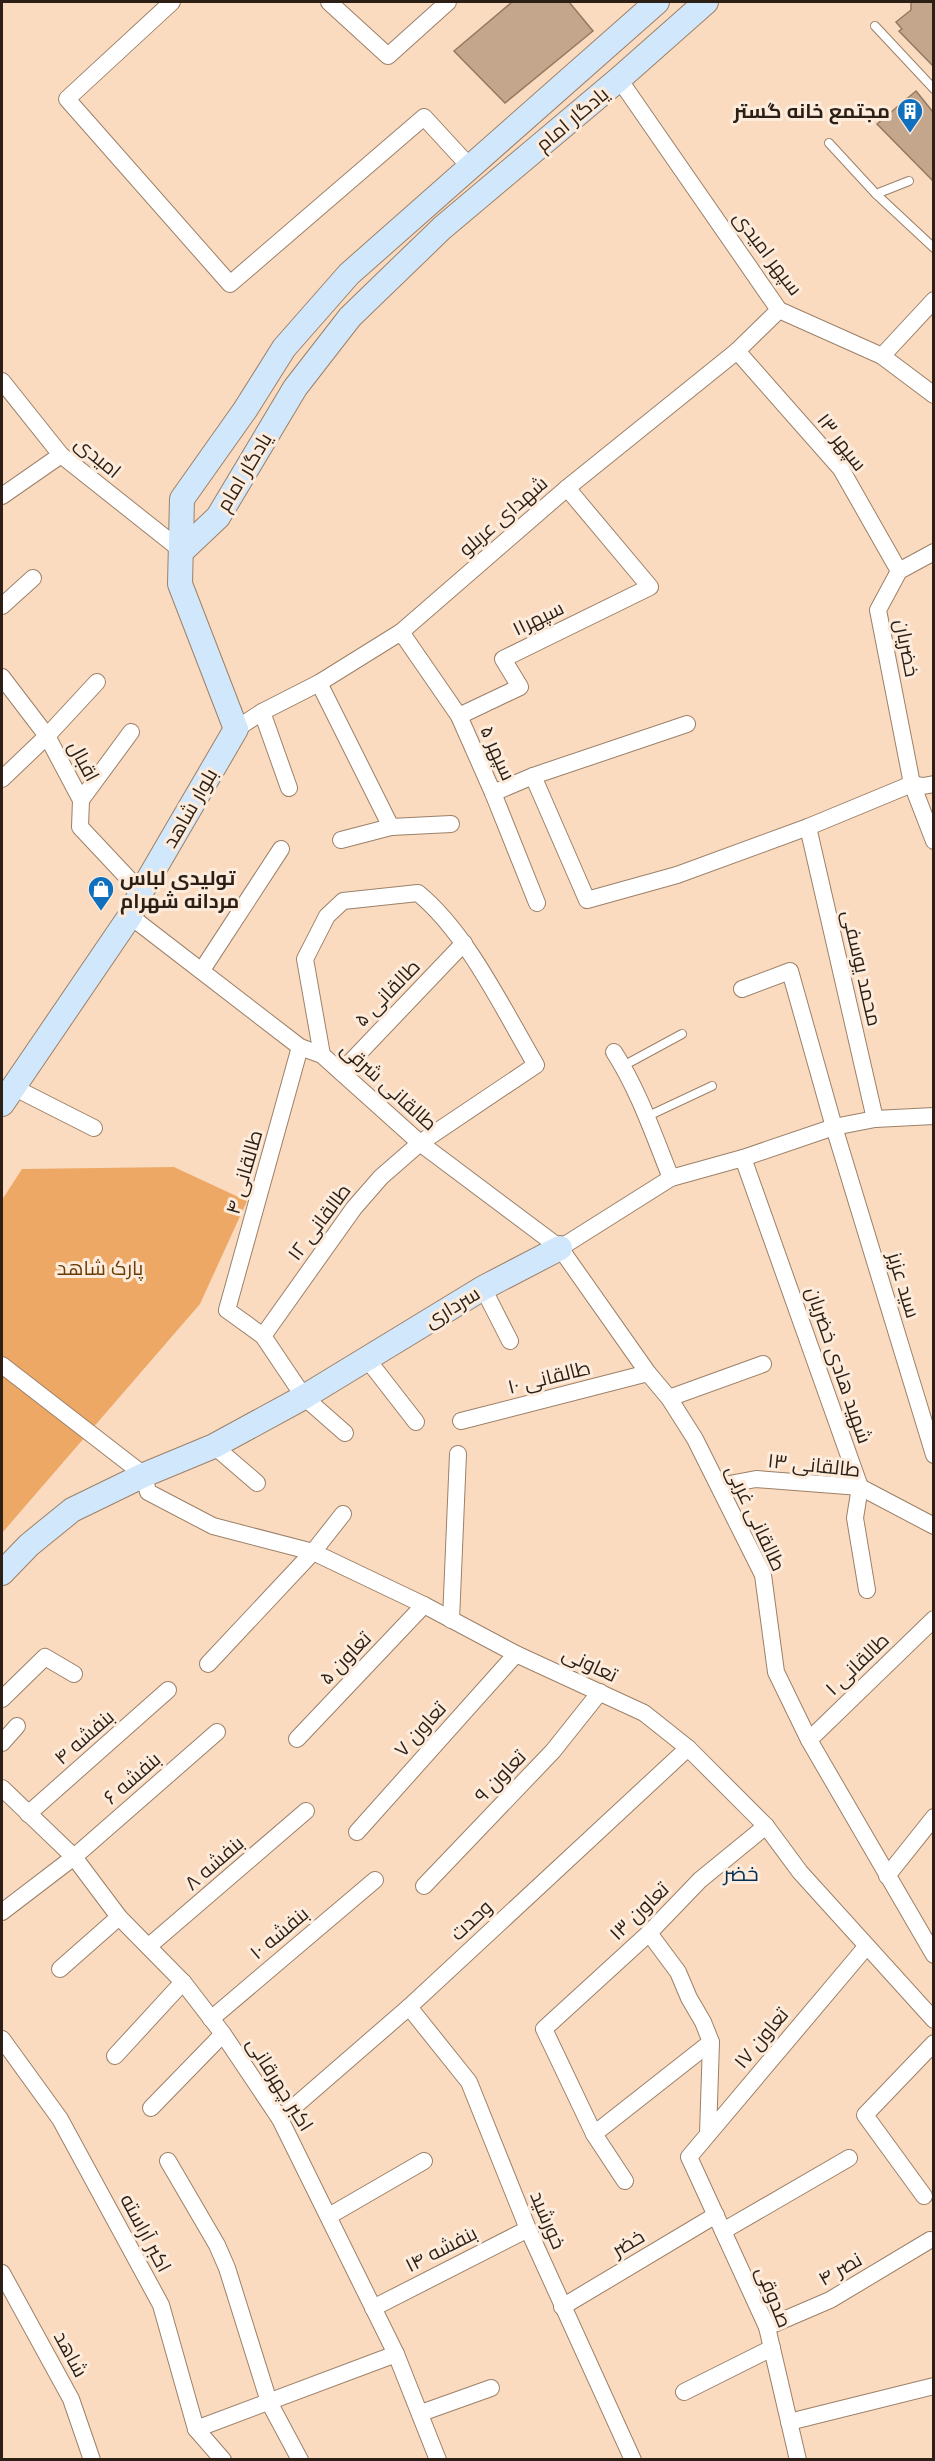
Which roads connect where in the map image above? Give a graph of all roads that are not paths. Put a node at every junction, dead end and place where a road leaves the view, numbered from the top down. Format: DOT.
graph roads {
  1 [pos="172,2"];
  2 [pos="329,2"];
  3 [pos="448,2"];
  4 [pos="657,2"];
  5 [pos="706,2"];
  6 [pos="875,26"];
  7 [pos="619,79"];
  8 [pos="933,89"];
  9 [pos="829,143"];
  10 [pos="470,167"];
  11 [pos="909,181"];
  12 [pos="876,194"];
  13 [pos="933,248"];
  14 [pos="933,300"];
  15 [pos="779,310"];
  16 [pos="737,351"];
  17 [pos="882,356"];
  18 [pos="2,381"];
  19 [pos="933,395"];
  20 [pos="61,455"];
  21 [pos="567,488"];
  22 [pos="2,496"];
  23 [pos="182,551"];
  24 [pos="933,552"];
  25 [pos="899,571"];
  26 [pos="33,578"];
  27 [pos="2,606"];
  28 [pos="401,632"];
  29 [pos="2,677"];
  30 [pos="96,682"];
  31 [pos="319,683"];
  32 [pos="262,712"];
  33 [pos="459,716"];
  34 [pos="687,724"];
  35 [pos="236,729"];
  36 [pos="130,732"];
  37 [pos="46,736"];
  38 [pos="533,776"];
  39 [pos="2,779"];
  40 [pos="912,784"];
  41 [pos="933,784"];
  42 [pos="289,789"];
  43 [pos="493,793"];
  44 [pos="81,800"];
  45 [pos="451,824"];
  46 [pos="391,827"];
  47 [pos="808,827"];
  48 [pos="341,840"];
  49 [pos="933,842"];
  50 [pos="281,849"];
  51 [pos="141,891"];
  52 [pos="537,903"];
  53 [pos="130,916"];
  54 [pos="464,944"];
  55 [pos="202,970"];
  56 [pos="742,989"];
  57 [pos="682,1034"];
  58 [pos="300,1047"];
  59 [pos="322,1055"];
  60 [pos="618,1059"];
  61 [pos="341,1072"];
  62 [pos="712,1086"];
  63 [pos="7,1095"];
  64 [pos="933,1116"];
  65 [pos="646,1117"];
  66 [pos="875,1119"];
  67 [pos="834,1127"];
  68 [pos="94,1128"];
  69 [pos="420,1143"];
  70 [pos="743,1158"];
  71 [pos="670,1178"];
  72 [pos="560,1248"];
  73 [pos="483,1288"];
  74 [pos="263,1336"];
  75 [pos="510,1341"];
  76 [pos="367,1359"];
  77 [pos="763,1364"];
  78 [pos="2,1365"];
  79 [pos="648,1373"];
  80 [pos="304,1397"];
  81 [pos="669,1398"];
  82 [pos="461,1421"];
  83 [pos="416,1422"];
  84 [pos="345,1433"];
  85 [pos="214,1446"];
  86 [pos="458,1454"];
  87 [pos="933,1455"];
  88 [pos="144,1475"];
  89 [pos="257,1483"];
  90 [pos="719,1486"];
  91 [pos="860,1487"];
  92 [pos="344,1514"];
  93 [pos="933,1526"];
  94 [pos="313,1552"];
  95 [pos="2,1573"];
  96 [pos="867,1590"];
  97 [pos="424,1605"];
  98 [pos="450,1620"];
  99 [pos="933,1620"];
  100 [pos="516,1654"];
  101 [pos="208,1664"];
  102 [pos="74,1674"];
  103 [pos="168,1690"];
  104 [pos="600,1692"];
  105 [pos="2,1699"];
  106 [pos="17,1726"];
  107 [pos="217,1732"];
  108 [pos="297,1739"];
  109 [pos="809,1740"];
  110 [pos="2,1743"];
  111 [pos="688,1748"];
  112 [pos="2,1788"];
  113 [pos="306,1811"];
  114 [pos="28,1814"];
  115 [pos="933,1817"];
  116 [pos="766,1826"];
  117 [pos="357,1832"];
  118 [pos="74,1857"];
  119 [pos="887,1876"];
  120 [pos="375,1880"];
  121 [pos="424,1886"];
  122 [pos="2,1912"];
  123 [pos="119,1917"];
  124 [pos="648,1933"];
  125 [pos="149,1946"];
  126 [pos="866,1947"];
  127 [pos="933,1955"];
  128 [pos="60,1969"];
  129 [pos="183,1982"];
  130 [pos="409,2007"];
  131 [pos="211,2019"];
  132 [pos="933,2020"];
  133 [pos="223,2034"];
  134 [pos="2,2039"];
  135 [pos="711,2042"];
  136 [pos="933,2043"];
  137 [pos="115,2056"];
  138 [pos="151,2109"];
  139 [pos="280,2119"];
  140 [pos="594,2134"];
  141 [pos="708,2134"];
  142 [pos="689,2157"];
  143 [pos="849,2158"];
  144 [pos="168,2161"];
  145 [pos="424,2161"];
  146 [pos="625,2181"];
  147 [pos="924,2196"];
  148 [pos="329,2216"];
  149 [pos="719,2223"];
  150 [pos="528,2229"];
  151 [pos="930,2240"];
  152 [pos="2,2274"];
  153 [pos="562,2307"];
  154 [pos="373,2308"];
  155 [pos="767,2327"];
  156 [pos="772,2348"];
  157 [pos="396,2355"];
  158 [pos="933,2386"];
  159 [pos="491,2388"];
  160 [pos="684,2392"];
  161 [pos="269,2402"];
  162 [pos="421,2413"];
  163 [pos="789,2422"];
  164 [pos="196,2428"];
  165 [pos="92,2460"];
  166 [pos="223,2460"];
  167 [pos="300,2460"];
  168 [pos="438,2460"];
  169 [pos="633,2460"];
  170 [pos="798,2460"];
  1 -- 10 [label="street"];
  2 -- 3 [label="street"];
  4 -- 10 [label="main road, یادگار امام"];
  5 -- 7 [label="main road, یادگار امام"];
  6 -- 8 [label="lane"];
  7 -- 15 [label="street, سپهر امیدی"];
  7 -- 23 [label="main road, یادگار امام"];
  9 -- 12 [label="lane"];
  10 -- 23 [label="main road, یادگار امام"];
  11 -- 12 [label="lane"];
  12 -- 13 [label="lane"];
  14 -- 17 [label="street"];
  15 -- 16 [label="street, شهدای عربلو"];
  15 -- 17 [label="street, سپهر امیدی"];
  16 -- 21 [label="street, شهدای عربلو"];
  16 -- 25 [label="street, سپهر ۱۳"];
  17 -- 19 [label="street, سپهر امیدی"];
  18 -- 20 [label="street, امیدی"];
  20 -- 22 [label="street"];
  20 -- 23 [label="street, امیدی"];
  21 -- 28 [label="street, شهدای عربلو"];
  21 -- 33 [label="street, سپهر۱۱"];
  23 -- 35 [label="main road"];
  24 -- 25 [label="street"];
  25 -- 40 [label="street, خضریان"];
  26 -- 27 [label="street"];
  28 -- 31 [label="street, شهدای عربلو"];
  28 -- 33 [label="street, سپهر ۵"];
  29 -- 37 [label="street, اقبال"];
  30 -- 37 [label="street"];
  31 -- 32 [label="street, شهدای عربلو"];
  31 -- 46 [label="street"];
  32 -- 35 [label="street, شهدای عربلو"];
  32 -- 42 [label="street"];
  33 -- 43 [label="street, سپهر ۵"];
  34 -- 38 [label="street"];
  35 -- 51 [label="main road, بلوار شاهد"];
  36 -- 44 [label="street"];
  37 -- 39 [label="street"];
  37 -- 44 [label="street, اقبال"];
  38 -- 43 [label="street"];
  38 -- 47 [label="street"];
  40 -- 41 [label="street"];
  40 -- 47 [label="street"];
  40 -- 49 [label="street, خضریان"];
  43 -- 52 [label="street, سپهر ۵"];
  44 -- 51 [label="street, اقبال"];
  45 -- 46 [label="street"];
  46 -- 48 [label="street"];
  47 -- 66 [label="street, محمد یوسفی"];
  50 -- 55 [label="street"];
  51 -- 53 [label="main road, بلوار شاهد"];
  53 -- 55 [label="street, طالقانی شرقی"];
  53 -- 63 [label="main road, بلوار شاهد"];
  54 -- 59 [label="street"];
  54 -- 61 [label="street, طالقانی ۵"];
  54 -- 69 [label="street, طالقانی ۱۲"];
  55 -- 58 [label="street, طالقانی شرقی"];
  56 -- 67 [label="street, سید عزیز"];
  57 -- 60 [label="lane"];
  58 -- 59 [label="street, طالقانی شرقی"];
  58 -- 74 [label="street, طالقانی ۴"];
  59 -- 61 [label="street, طالقانی شرقی"];
  60 -- 65 [label="street"];
  61 -- 69 [label="street, طالقانی شرقی"];
  62 -- 65 [label="lane"];
  63 -- 68 [label="street"];
  64 -- 66 [label="street, سرداری"];
  65 -- 71 [label="street"];
  66 -- 67 [label="street, سرداری"];
  67 -- 70 [label="street, سرداری"];
  67 -- 87 [label="street, سید عزیز"];
  69 -- 72 [label="street, طالقانی شرقی"];
  69 -- 74 [label="street, طالقانی ۱۲"];
  70 -- 71 [label="street, سرداری"];
  70 -- 91 [label="street, شهید هادی خضریان"];
  71 -- 72 [label="street, سرداری"];
  72 -- 73 [label="main road, سرداری"];
  72 -- 79 [label="street, طالقانی غربی"];
  73 -- 75 [label="street"];
  73 -- 76 [label="main road, سرداری"];
  74 -- 80 [label="street"];
  76 -- 80 [label="main road, سرداری"];
  76 -- 83 [label="street"];
  77 -- 81 [label="street"];
  78 -- 88 [label="street, تعاونی"];
  79 -- 81 [label="street, طالقانی غربی"];
  79 -- 82 [label="street, طالقانی ۱۰"];
  80 -- 84 [label="street"];
  80 -- 85 [label="main road, سرداری"];
  81 -- 90 [label="street, طالقانی غربی"];
  85 -- 88 [label="main road, سرداری"];
  85 -- 89 [label="street"];
  86 -- 98 [label="street"];
  88 -- 94 [label="street, تعاونی"];
  88 -- 95 [label="main road, سرداری"];
  90 -- 91 [label="street, طالقانی ۱۳"];
  90 -- 109 [label="street, طالقانی غربی"];
  91 -- 93 [label="street, طالقانی ۱۳"];
  91 -- 96 [label="street, شهید هادی خضریان"];
  92 -- 94 [label="street"];
  94 -- 97 [label="street, تعاونی"];
  94 -- 101 [label="street"];
  97 -- 98 [label="street, تعاونی"];
  97 -- 108 [label="street, تعاون ۵"];
  98 -- 100 [label="street, تعاونی"];
  99 -- 109 [label="street, طالقانی ۱"];
  100 -- 104 [label="street, تعاونی"];
  100 -- 117 [label="street, تعاون ۷"];
  102 -- 105 [label="street"];
  103 -- 114 [label="street, بنفشه ۴"];
  104 -- 111 [label="street, تعاونی"];
  104 -- 121 [label="street, تعاون ۹"];
  106 -- 110 [label="street"];
  107 -- 118 [label="street, بنفشه ۶"];
  109 -- 119 [label="street, طالقانی غربی"];
  111 -- 116 [label="street, تعاونی"];
  111 -- 130 [label="street, وحدت"];
  112 -- 114 [label="street, اکبر چهرقانی"];
  113 -- 125 [label="street, بنفشه ۸"];
  114 -- 118 [label="street, اکبر چهرقانی"];
  115 -- 119 [label="street"];
  116 -- 124 [label="street, تعاون ۱۳"];
  116 -- 126 [label="street, تعاونی"];
  118 -- 122 [label="street, بنفشه ۶"];
  118 -- 123 [label="street, اکبر چهرقانی"];
  119 -- 127 [label="street, طالقانی غربی"];
  120 -- 131 [label="street, بنفشه ۱۰"];
  123 -- 125 [label="street, اکبر چهرقانی"];
  123 -- 128 [label="street"];
  124 -- 135 [label="street"];
  124 -- 140 [label="street, تعاون ۱۳"];
  125 -- 129 [label="street, اکبر چهرقانی"];
  126 -- 132 [label="street, تعاونی"];
  126 -- 141 [label="street, تعاون ۱۷"];
  129 -- 131 [label="street, اکبر چهرقانی"];
  129 -- 137 [label="street"];
  130 -- 139 [label="street, وحدت"];
  130 -- 150 [label="street, خورشید"];
  131 -- 133 [label="street, اکبر چهرقانی"];
  133 -- 138 [label="street"];
  133 -- 139 [label="street, اکبر چهرقانی"];
  134 -- 164 [label="street, اکبر آراسته"];
  135 -- 140 [label="street"];
  135 -- 141 [label="street"];
  136 -- 147 [label="street"];
  139 -- 148 [label="street, اکبر چهرقانی"];
  140 -- 146 [label="street"];
  141 -- 142 [label="street, تعاون ۱۷"];
  142 -- 149 [label="street, صدوقی"];
  143 -- 149 [label="street, خضر"];
  144 -- 161 [label="street"];
  145 -- 148 [label="street"];
  148 -- 154 [label="street, اکبر چهرقانی"];
  149 -- 153 [label="street, خضر"];
  149 -- 155 [label="street, صدوقی"];
  150 -- 153 [label="street, خورشید"];
  150 -- 154 [label="street, بنفشه ۱۴"];
  151 -- 155 [label="street, نصر ۴"];
  152 -- 165 [label="street, شاهد"];
  153 -- 169 [label="street, خورشید"];
  154 -- 157 [label="street, اکبر چهرقانی"];
  155 -- 156 [label="street, صدوقی"];
  156 -- 160 [label="street"];
  156 -- 163 [label="street, صدوقی"];
  157 -- 161 [label="street"];
  157 -- 162 [label="street, اکبر چهرقانی"];
  158 -- 163 [label="street"];
  159 -- 162 [label="street"];
  161 -- 164 [label="street"];
  161 -- 167 [label="street"];
  162 -- 168 [label="street, اکبر چهرقانی"];
  163 -- 170 [label="street, صدوقی"];
  164 -- 166 [label="street, اکبر آراسته"];
}
